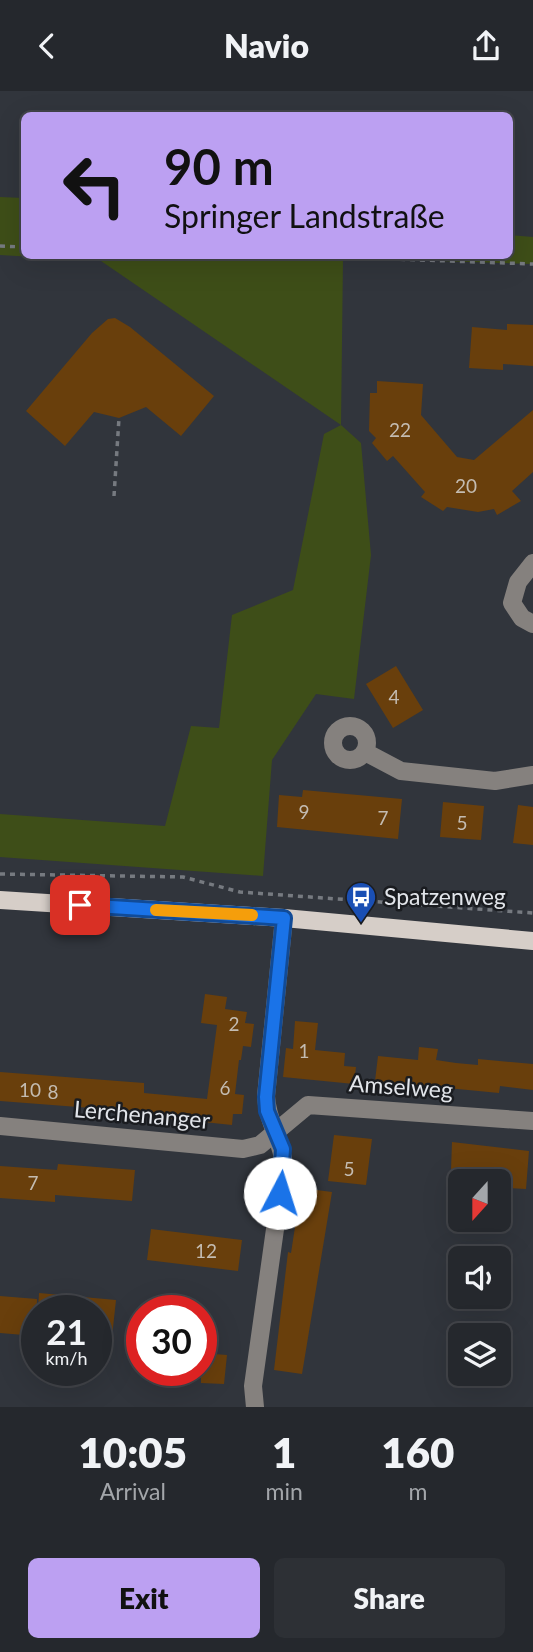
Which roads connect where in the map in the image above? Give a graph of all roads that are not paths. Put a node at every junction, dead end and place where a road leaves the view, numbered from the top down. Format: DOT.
graph roads {
  1 [pos="533,563"];
  2 [pos="533,624"];
  3 [pos="365,751"];
  4 [pos="533,775"];
  5 [pos="0,900"];
  6 [pos="284,918"];
  7 [pos="533,940"];
  8 [pos="533,1121"];
  9 [pos="0,1126"];
  10 [pos="276,1133"];
  11 [pos="255,1407"];
  1 -- 2 [label="street"];
  3 -- 4 [label="street"];
  5 -- 6 [label="main road"];
  6 -- 7 [label="main road"];
  6 -- 10 [label="street"];
  8 -- 10 [label="street, Amselweg"];
  9 -- 10 [label="street, Lerchenanger"];
  10 -- 11 [label="street"];
}
